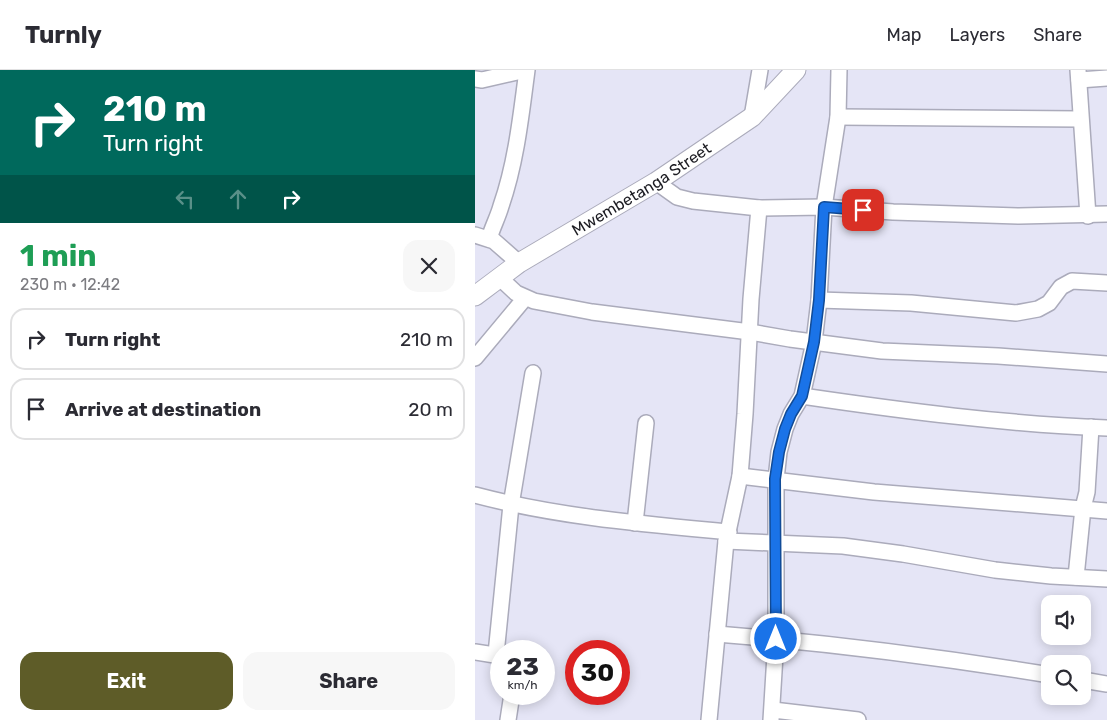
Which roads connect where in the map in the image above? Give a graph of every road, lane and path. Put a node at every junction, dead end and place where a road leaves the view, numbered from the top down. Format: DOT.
graph roads {
  1 [pos="526,70"];
  2 [pos="760,70"];
  3 [pos="796,70"];
  4 [pos="839,70"];
  5 [pos="1078,75"];
  6 [pos="1107,78"];
  7 [pos="475,80"];
  8 [pos="838,117"];
  9 [pos="752,118"];
  10 [pos="1081,119"];
  11 [pos="657,182"];
  12 [pos="824,207"];
  13 [pos="759,208"];
  14 [pos="1107,214"];
  15 [pos="1088,216"];
  16 [pos="482,237"];
  17 [pos="519,263"];
  18 [pos="500,278"];
  19 [pos="1107,283"];
  20 [pos="475,296"];
  21 [pos="525,298"];
  22 [pos="819,300"];
  23 [pos="750,332"];
  24 [pos="814,342"];
  25 [pos="475,358"];
  26 [pos="1107,364"];
  27 [pos="533,372"];
  28 [pos="802,396"];
  29 [pos="646,422"];
  30 [pos="1091,428"];
  31 [pos="1107,428"];
  32 [pos="740,476"];
  33 [pos="775,479"];
  34 [pos="475,495"];
  35 [pos="511,505"];
  36 [pos="1083,508"];
  37 [pos="1107,511"];
  38 [pos="635,523"];
  39 [pos="728,537"];
  40 [pos="775,542"];
  41 [pos="1076,577"];
  42 [pos="1107,579"];
  43 [pos="717,634"];
  44 [pos="776,639"];
  45 [pos="500,640"];
  46 [pos="475,652"];
  47 [pos="490,654"];
  48 [pos="1041,674"];
  49 [pos="1091,681"];
  50 [pos="1107,684"];
  51 [pos="510,705"];
  52 [pos="772,715"];
  53 [pos="508,720"];
  54 [pos="709,720"];
  55 [pos="857,720"];
  1 -- 7 [label="street"];
  1 -- 16 [label="street"];
  2 -- 9 [label="street"];
  3 -- 9 [label="street, Mwembetanga Street"];
  4 -- 8 [label="street"];
  5 -- 6 [label="street"];
  5 -- 10 [label="street"];
  8 -- 10 [label="street"];
  8 -- 12 [label="street"];
  9 -- 11 [label="street, Mwembetanga Street"];
  10 -- 15 [label="street"];
  11 -- 13 [label="street"];
  11 -- 17 [label="street, Mwembetanga Street"];
  12 -- 13 [label="street"];
  12 -- 15 [label="street"];
  12 -- 22 [label="street"];
  13 -- 23 [label="street"];
  14 -- 15 [label="street"];
  16 -- 17 [label="street"];
  17 -- 18 [label="street, Mwembetanga Street"];
  18 -- 20 [label="street, Mwembetanga Street"];
  18 -- 21 [label="street"];
  19 -- 22 [label="street"];
  21 -- 23 [label="street"];
  21 -- 25 [label="street"];
  22 -- 24 [label="street"];
  23 -- 24 [label="street"];
  23 -- 32 [label="street"];
  24 -- 26 [label="street"];
  24 -- 28 [label="street"];
  27 -- 35 [label="street"];
  28 -- 30 [label="street"];
  28 -- 33 [label="street"];
  29 -- 38 [label="street"];
  30 -- 31 [label="street"];
  30 -- 36 [label="street"];
  32 -- 33 [label="street"];
  32 -- 39 [label="street"];
  33 -- 36 [label="street"];
  33 -- 40 [label="street"];
  34 -- 35 [label="street"];
  35 -- 38 [label="street"];
  35 -- 45 [label="street"];
  36 -- 37 [label="street"];
  36 -- 41 [label="street"];
  38 -- 39 [label="street"];
  39 -- 40 [label="street"];
  39 -- 43 [label="street"];
  40 -- 41 [label="street"];
  40 -- 44 [label="street"];
  41 -- 42 [label="street"];
  43 -- 44 [label="street"];
  43 -- 54 [label="street"];
  44 -- 48 [label="street"];
  44 -- 52 [label="street"];
  46 -- 47 [label="street"];
  49 -- 50 [label="street"];
  51 -- 53 [label="street"];
  52 -- 55 [label="street"];
}
